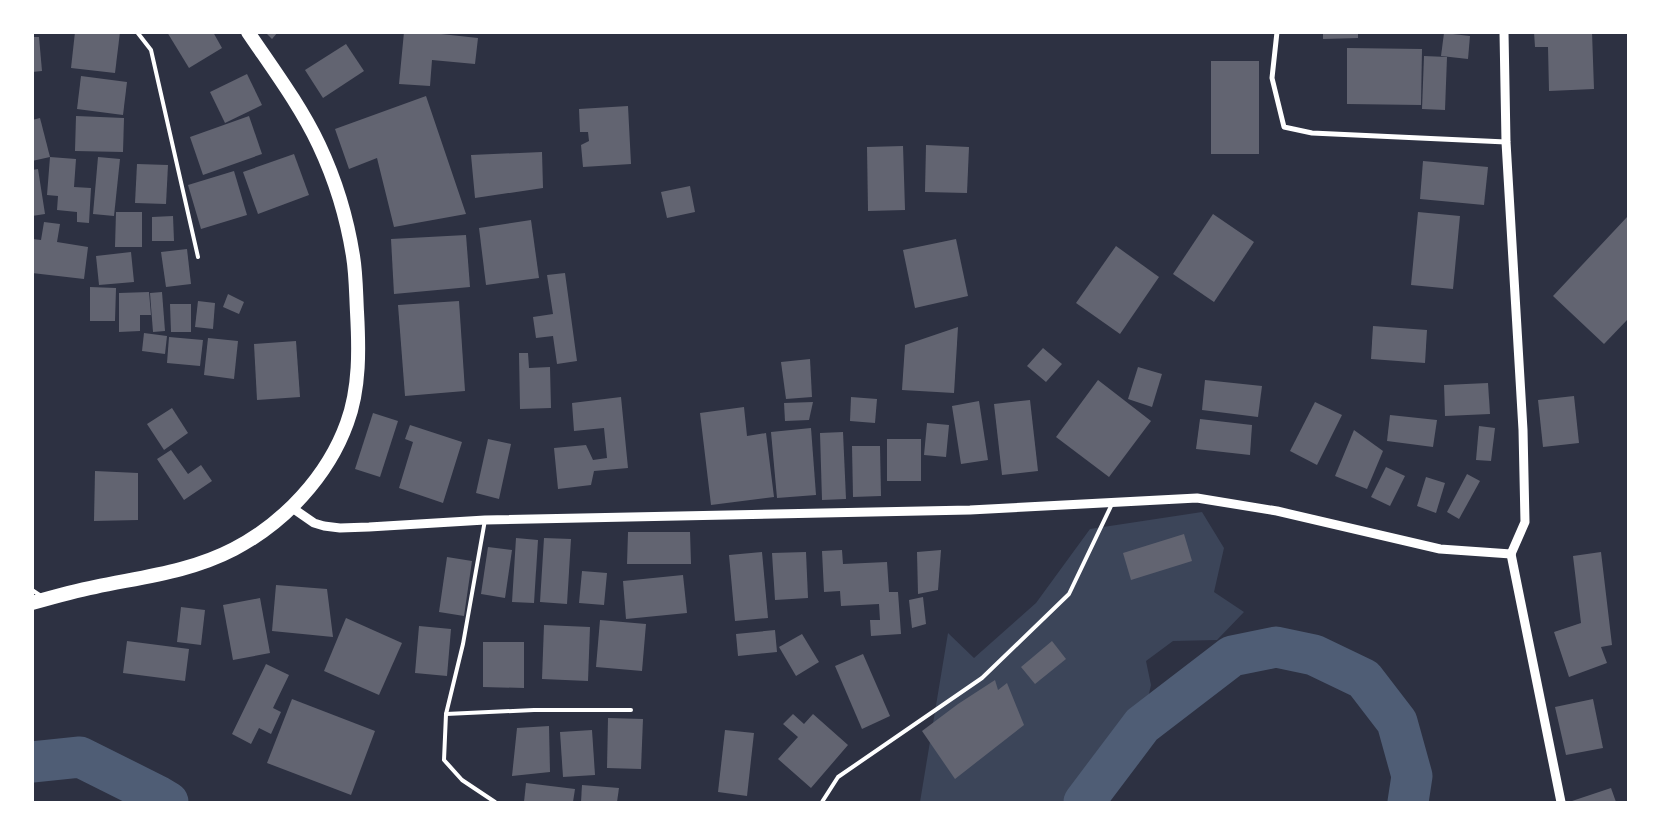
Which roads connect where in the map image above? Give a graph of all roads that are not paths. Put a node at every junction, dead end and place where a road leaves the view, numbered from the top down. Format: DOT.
graph roads {
  1 [pos="137,32"];
  2 [pos="248,32"];
  3 [pos="1277,32"];
  4 [pos="1504,32"];
  5 [pos="1506,142"];
  6 [pos="198,257"];
  7 [pos="1113,502"];
  8 [pos="291,506"];
  9 [pos="485,520"];
  10 [pos="1511,554"];
  11 [pos="32,590"];
  12 [pos="46,599"];
  13 [pos="32,602"];
  14 [pos="630,710"];
  15 [pos="446,714"];
  16 [pos="495,802"];
  17 [pos="822,802"];
  18 [pos="1561,802"];
  1 -- 6 [label="lane"];
  2 -- 8 [label="highway"];
  3 -- 5 [label="street"];
  4 -- 5 [label="street"];
  5 -- 10 [label="street"];
  7 -- 9 [label="street"];
  7 -- 10 [label="street"];
  7 -- 17 [label="lane"];
  8 -- 9 [label="street"];
  8 -- 12 [label="highway"];
  9 -- 15 [label="lane"];
  10 -- 18 [label="street"];
  11 -- 12 [label="lane"];
  12 -- 13 [label="highway"];
  14 -- 15 [label="lane"];
  15 -- 16 [label="lane"];
}
